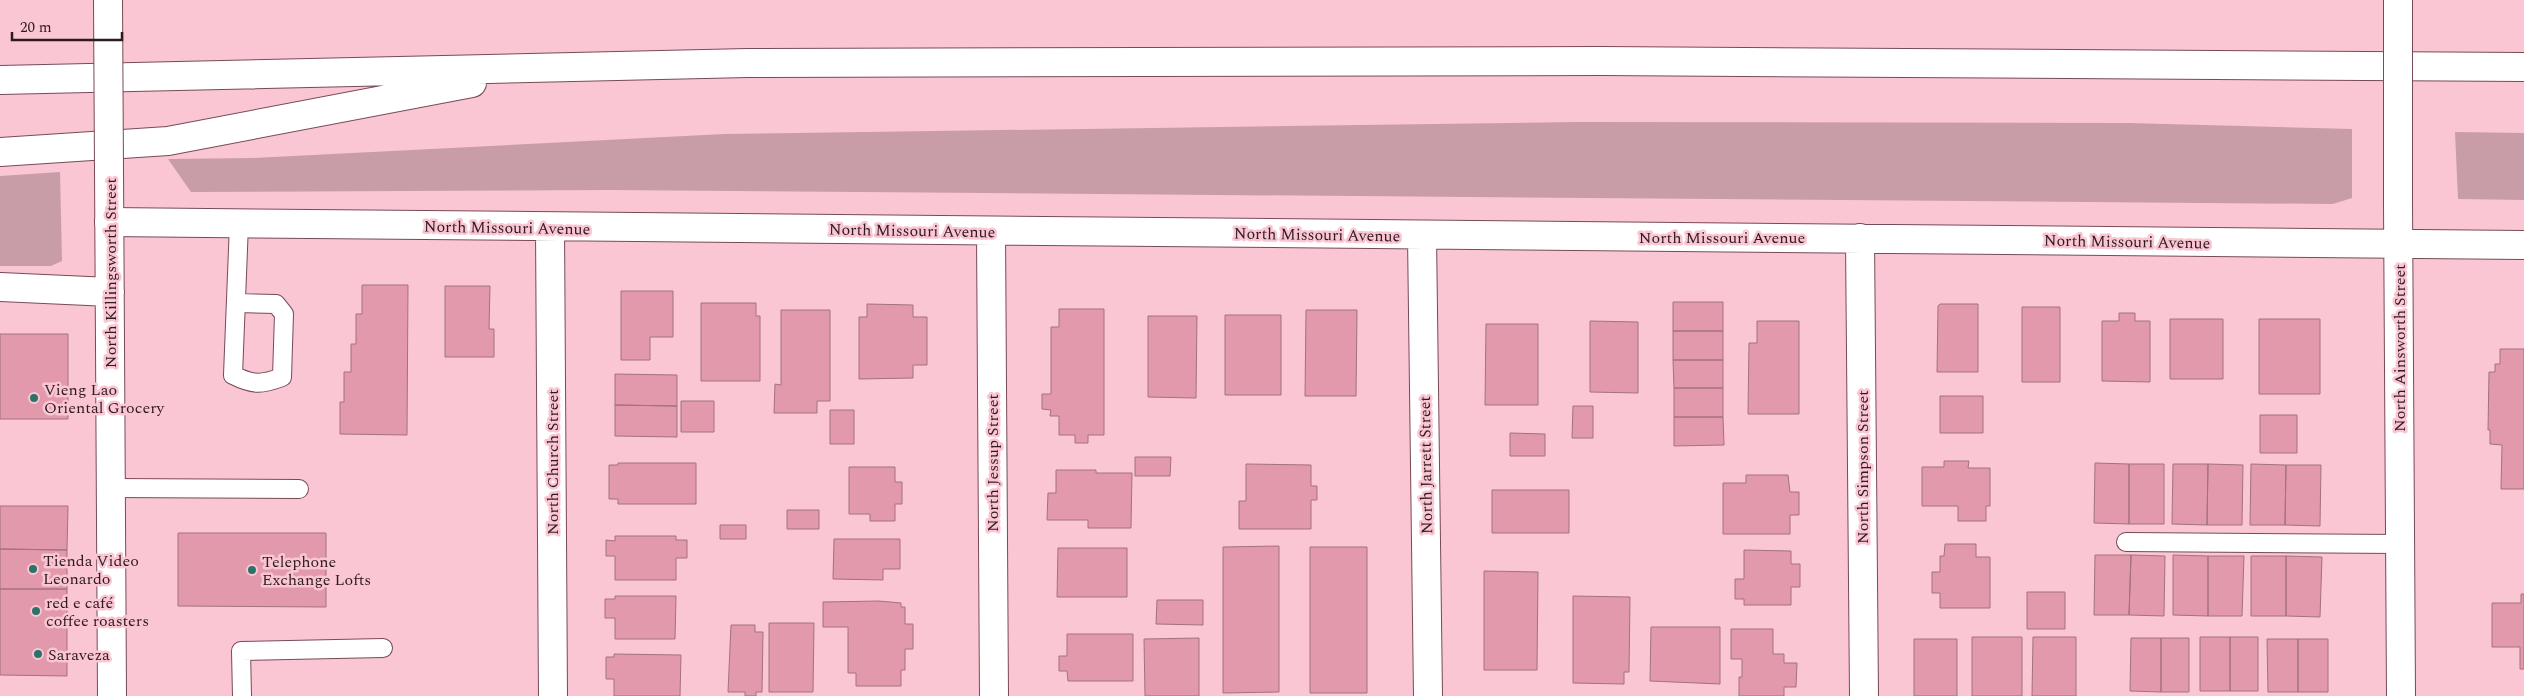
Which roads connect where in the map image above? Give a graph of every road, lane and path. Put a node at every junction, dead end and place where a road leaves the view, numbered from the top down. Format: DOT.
graph roads {
  1 [pos="108,0"];
  2 [pos="2398,0"];
  3 [pos="2524,67"];
  4 [pos="547,68"];
  5 [pos="0,80"];
  6 [pos="0,152"];
  7 [pos="109,222"];
  8 [pos="239,224"];
  9 [pos="550,227"];
  10 [pos="991,231"];
  11 [pos="1422,235"];
  12 [pos="1860,238"];
  13 [pos="2524,245"];
  14 [pos="2398,246"];
  15 [pos="0,287"];
  16 [pos="110,292"];
  17 [pos="236,304"];
  18 [pos="111,488"];
  19 [pos="299,489"];
  20 [pos="2126,542"];
  21 [pos="2400,544"];
  22 [pos="383,648"];
  23 [pos="112,696"];
  24 [pos="242,696"];
  25 [pos="553,696"];
  26 [pos="994,696"];
  27 [pos="1428,696"];
  28 [pos="1864,696"];
  29 [pos="2401,696"];
  1 -- 7 [label="main road, North Killingsworth Street, bridge"];
  2 -- 14 [label="main road, North Ainsworth Street, bridge"];
  3 -- 4 [label="main road"];
  4 -- 5 [label="main road"];
  4 -- 6 [label="main road"];
  7 -- 8 [label="main road, North Missouri Avenue"];
  7 -- 16 [label="main road, North Killingsworth Street"];
  8 -- 9 [label="main road, North Missouri Avenue"];
  8 -- 17 [label="lane"];
  9 -- 10 [label="main road, North Missouri Avenue"];
  9 -- 25 [label="main road, North Church Street"];
  10 -- 11 [label="main road, North Missouri Avenue"];
  10 -- 26 [label="main road, North Jessup Street"];
  11 -- 12 [label="main road, North Missouri Avenue"];
  11 -- 27 [label="main road, North Jarrett Street"];
  12 -- 14 [label="main road, North Missouri Avenue"];
  12 -- 28 [label="main road, North Simpson Street"];
  13 -- 14 [label="main road, North Missouri Avenue"];
  14 -- 21 [label="main road, North Ainsworth Street"];
  15 -- 16 [label="main road"];
  16 -- 18 [label="main road, North Killingsworth Street"];
  17 -- 17 [label="lane"];
  18 -- 19 [label="lane"];
  18 -- 23 [label="main road, North Killingsworth Street"];
  20 -- 21 [label="lane"];
  21 -- 29 [label="main road, North Ainsworth Street"];
  22 -- 24 [label="lane"];
}
